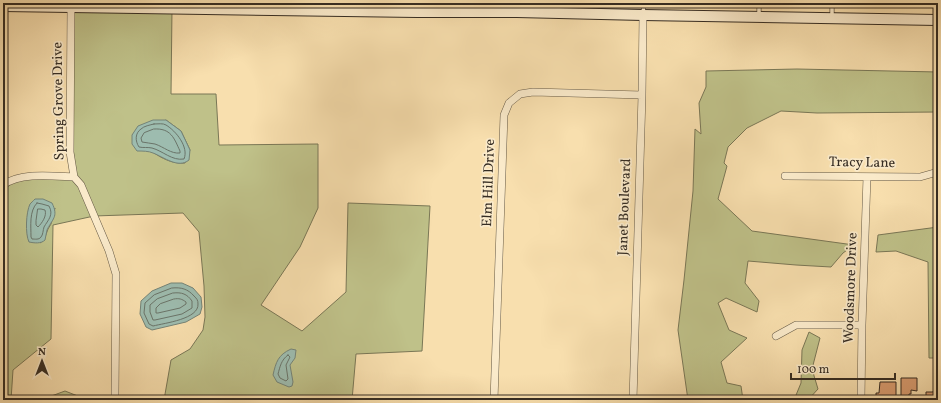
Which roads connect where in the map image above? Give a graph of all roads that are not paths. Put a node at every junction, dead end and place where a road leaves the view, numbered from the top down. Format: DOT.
graph roads {
  1 [pos="644,3"];
  2 [pos="759,3"];
  3 [pos="832,3"];
  4 [pos="3,6"];
  5 [pos="71,7"];
  6 [pos="373,7"];
  7 [pos="517,8"];
  8 [pos="643,16"];
  9 [pos="759,17"];
  10 [pos="832,18"];
  11 [pos="938,20"];
  12 [pos="642,95"];
  13 [pos="938,171"];
  14 [pos="74,176"];
  15 [pos="785,176"];
  16 [pos="867,176"];
  17 [pos="3,185"];
  18 [pos="862,325"];
  19 [pos="776,336"];
  20 [pos="114,400"];
  21 [pos="494,400"];
  22 [pos="633,400"];
  23 [pos="861,400"];
  1 -- 8 [label="lane"];
  2 -- 9 [label="lane"];
  3 -- 10 [label="lane"];
  4 -- 5 [label="main road"];
  5 -- 6 [label="main road"];
  5 -- 14 [label="street, Spring Grove Drive"];
  6 -- 7 [label="main road"];
  7 -- 8 [label="main road"];
  8 -- 9 [label="main road"];
  8 -- 12 [label="street, Janet Boulevard"];
  9 -- 10 [label="main road"];
  10 -- 11 [label="main road"];
  12 -- 21 [label="street, Elm Hill Drive"];
  12 -- 22 [label="street, Janet Boulevard"];
  13 -- 16 [label="street, Tracy Lane"];
  14 -- 17 [label="street"];
  14 -- 20 [label="street, Spring Grove Drive"];
  15 -- 16 [label="street, Tracy Lane"];
  16 -- 18 [label="street, Woodsmore Drive"];
  18 -- 19 [label="street"];
  18 -- 23 [label="street, Woodsmore Drive"];
}
